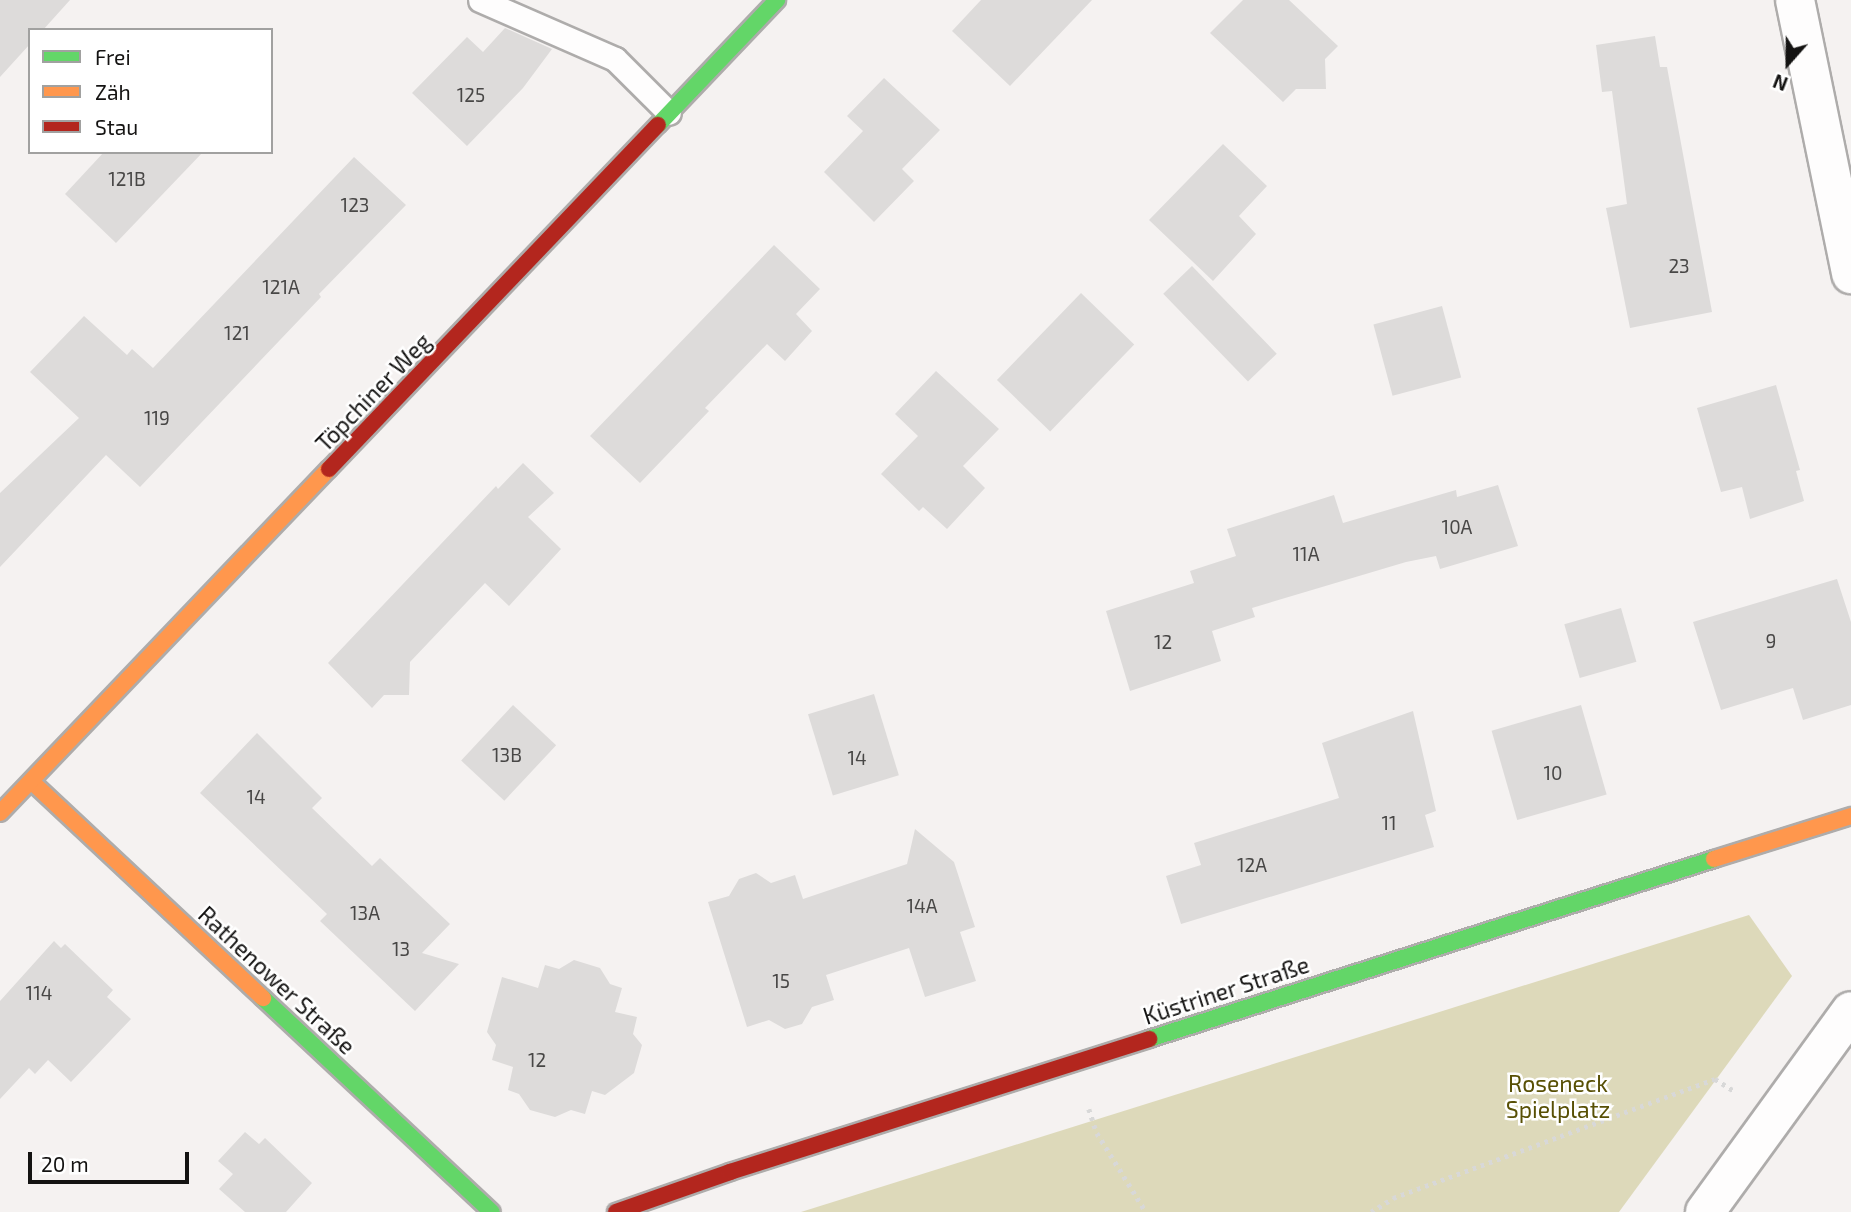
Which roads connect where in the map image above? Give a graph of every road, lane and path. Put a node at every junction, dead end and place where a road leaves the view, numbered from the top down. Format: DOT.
graph roads {
  1 [pos="480,0"];
  2 [pos="777,0"];
  3 [pos="1795,0"];
  4 [pos="669,113"];
  5 [pos="1851,274"];
  6 [pos="31,781"];
  7 [pos="0,813"];
  8 [pos="1851,817"];
  9 [pos="1851,1011"];
  10 [pos="1074,1062"];
  11 [pos="1774,1116"];
  12 [pos="492,1212"];
  13 [pos="616,1212"];
  14 [pos="1146,1212"];
  15 [pos="1371,1212"];
  16 [pos="1705,1212"];
  1 -- 4 [label="lane"];
  2 -- 4 [label="street, Töpchiner Weg"];
  3 -- 5 [label="street"];
  4 -- 6 [label="street, Töpchiner Weg"];
  6 -- 7 [label="street, Töpchiner Weg"];
  6 -- 12 [label="street, Rathenower Straße"];
  8 -- 10 [label="street, Küstriner Straße"];
  9 -- 11 [label="street"];
  10 -- 13 [label="street, Küstriner Straße"];
  10 -- 14 [label="path"];
  11 -- 15 [label="path"];
  11 -- 16 [label="street"];
}
